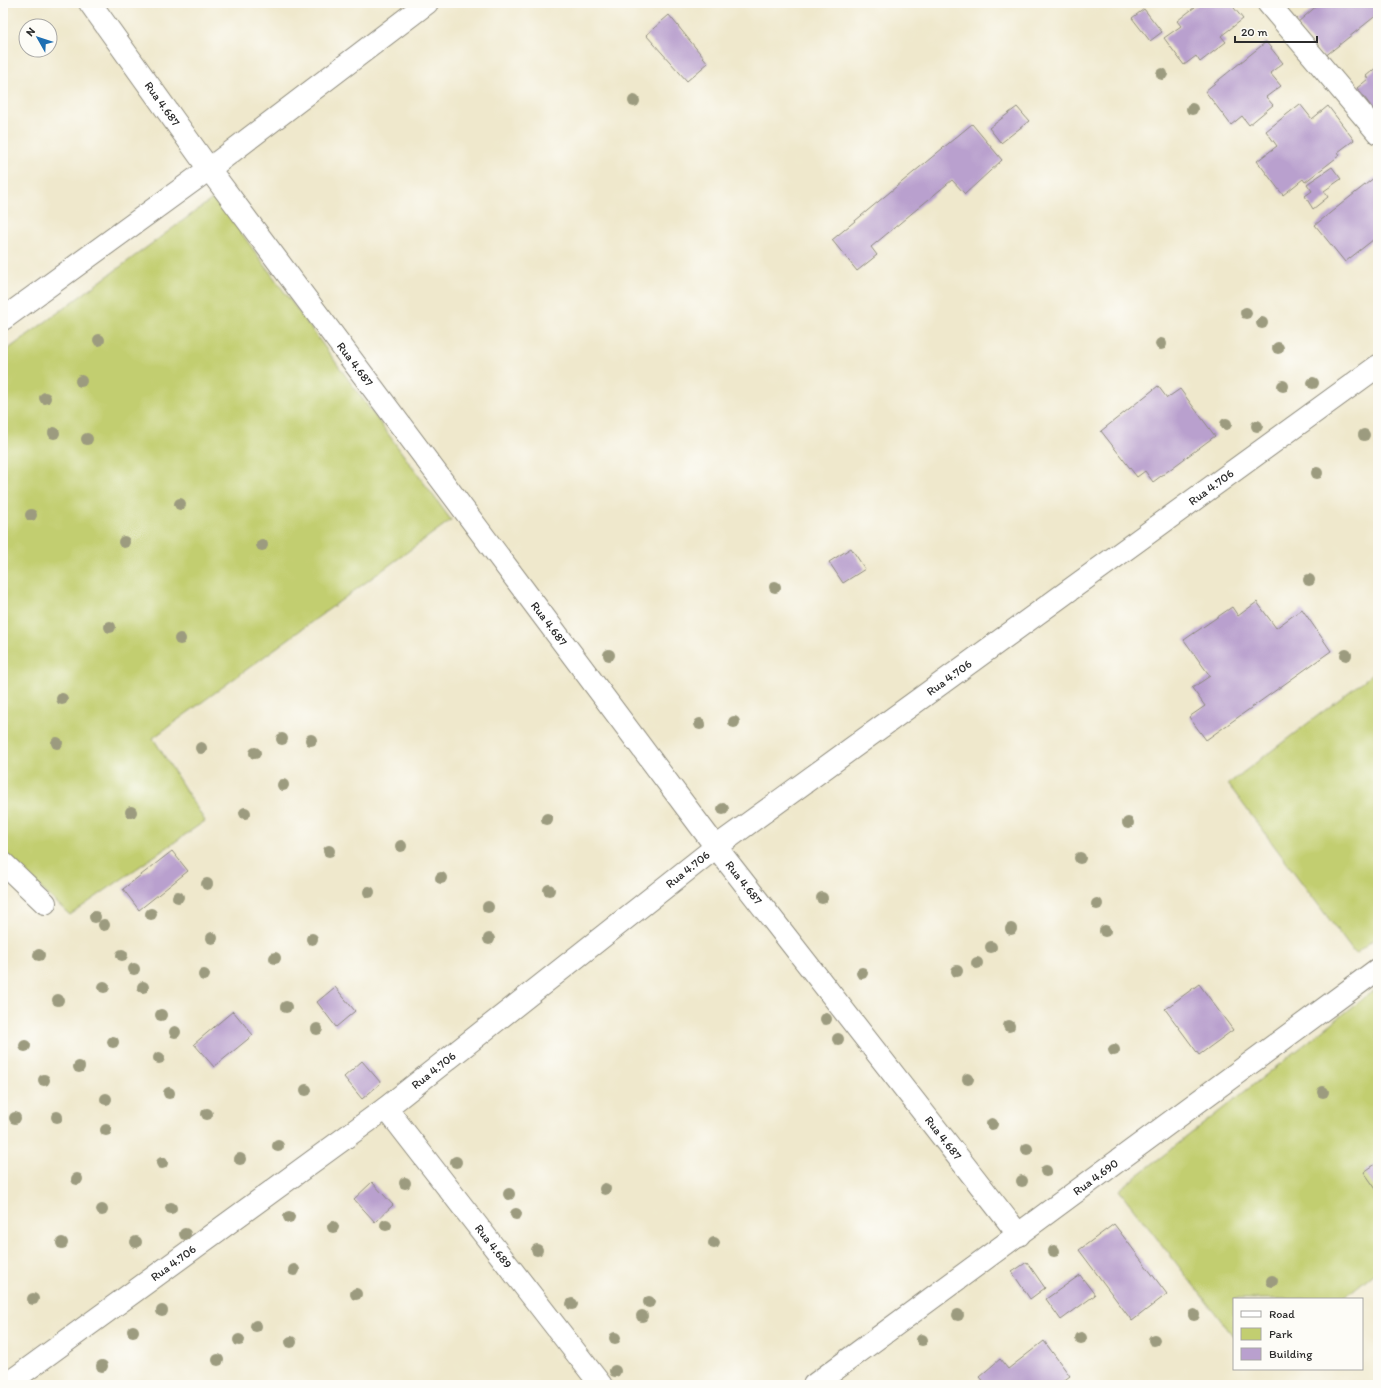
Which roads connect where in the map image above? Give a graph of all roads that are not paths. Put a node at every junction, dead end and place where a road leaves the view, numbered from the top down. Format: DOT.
graph roads {
  1 [pos="90,3"];
  2 [pos="427,3"];
  3 [pos="1268,3"];
  4 [pos="1378,133"];
  5 [pos="209,169"];
  6 [pos="3,320"];
  7 [pos="1378,366"];
  8 [pos="716,847"];
  9 [pos="3,864"];
  10 [pos="45,903"];
  11 [pos="1378,969"];
  12 [pos="386,1108"];
  13 [pos="1019,1235"];
  14 [pos="6,1385"];
  15 [pos="601,1385"];
  16 [pos="814,1385"];
  1 -- 5 [label="street, Rua 4.687"];
  2 -- 5 [label="street"];
  3 -- 4 [label="street"];
  5 -- 6 [label="street"];
  5 -- 8 [label="street, Rua 4.687"];
  7 -- 8 [label="street, Rua 4.706"];
  8 -- 12 [label="street, Rua 4.706"];
  8 -- 13 [label="street, Rua 4.687"];
  9 -- 10 [label="street"];
  11 -- 13 [label="street, Rua 4.690"];
  12 -- 14 [label="street, Rua 4.706"];
  12 -- 15 [label="street, Rua 4.689"];
  13 -- 16 [label="street, Rua 4.690"];
}
